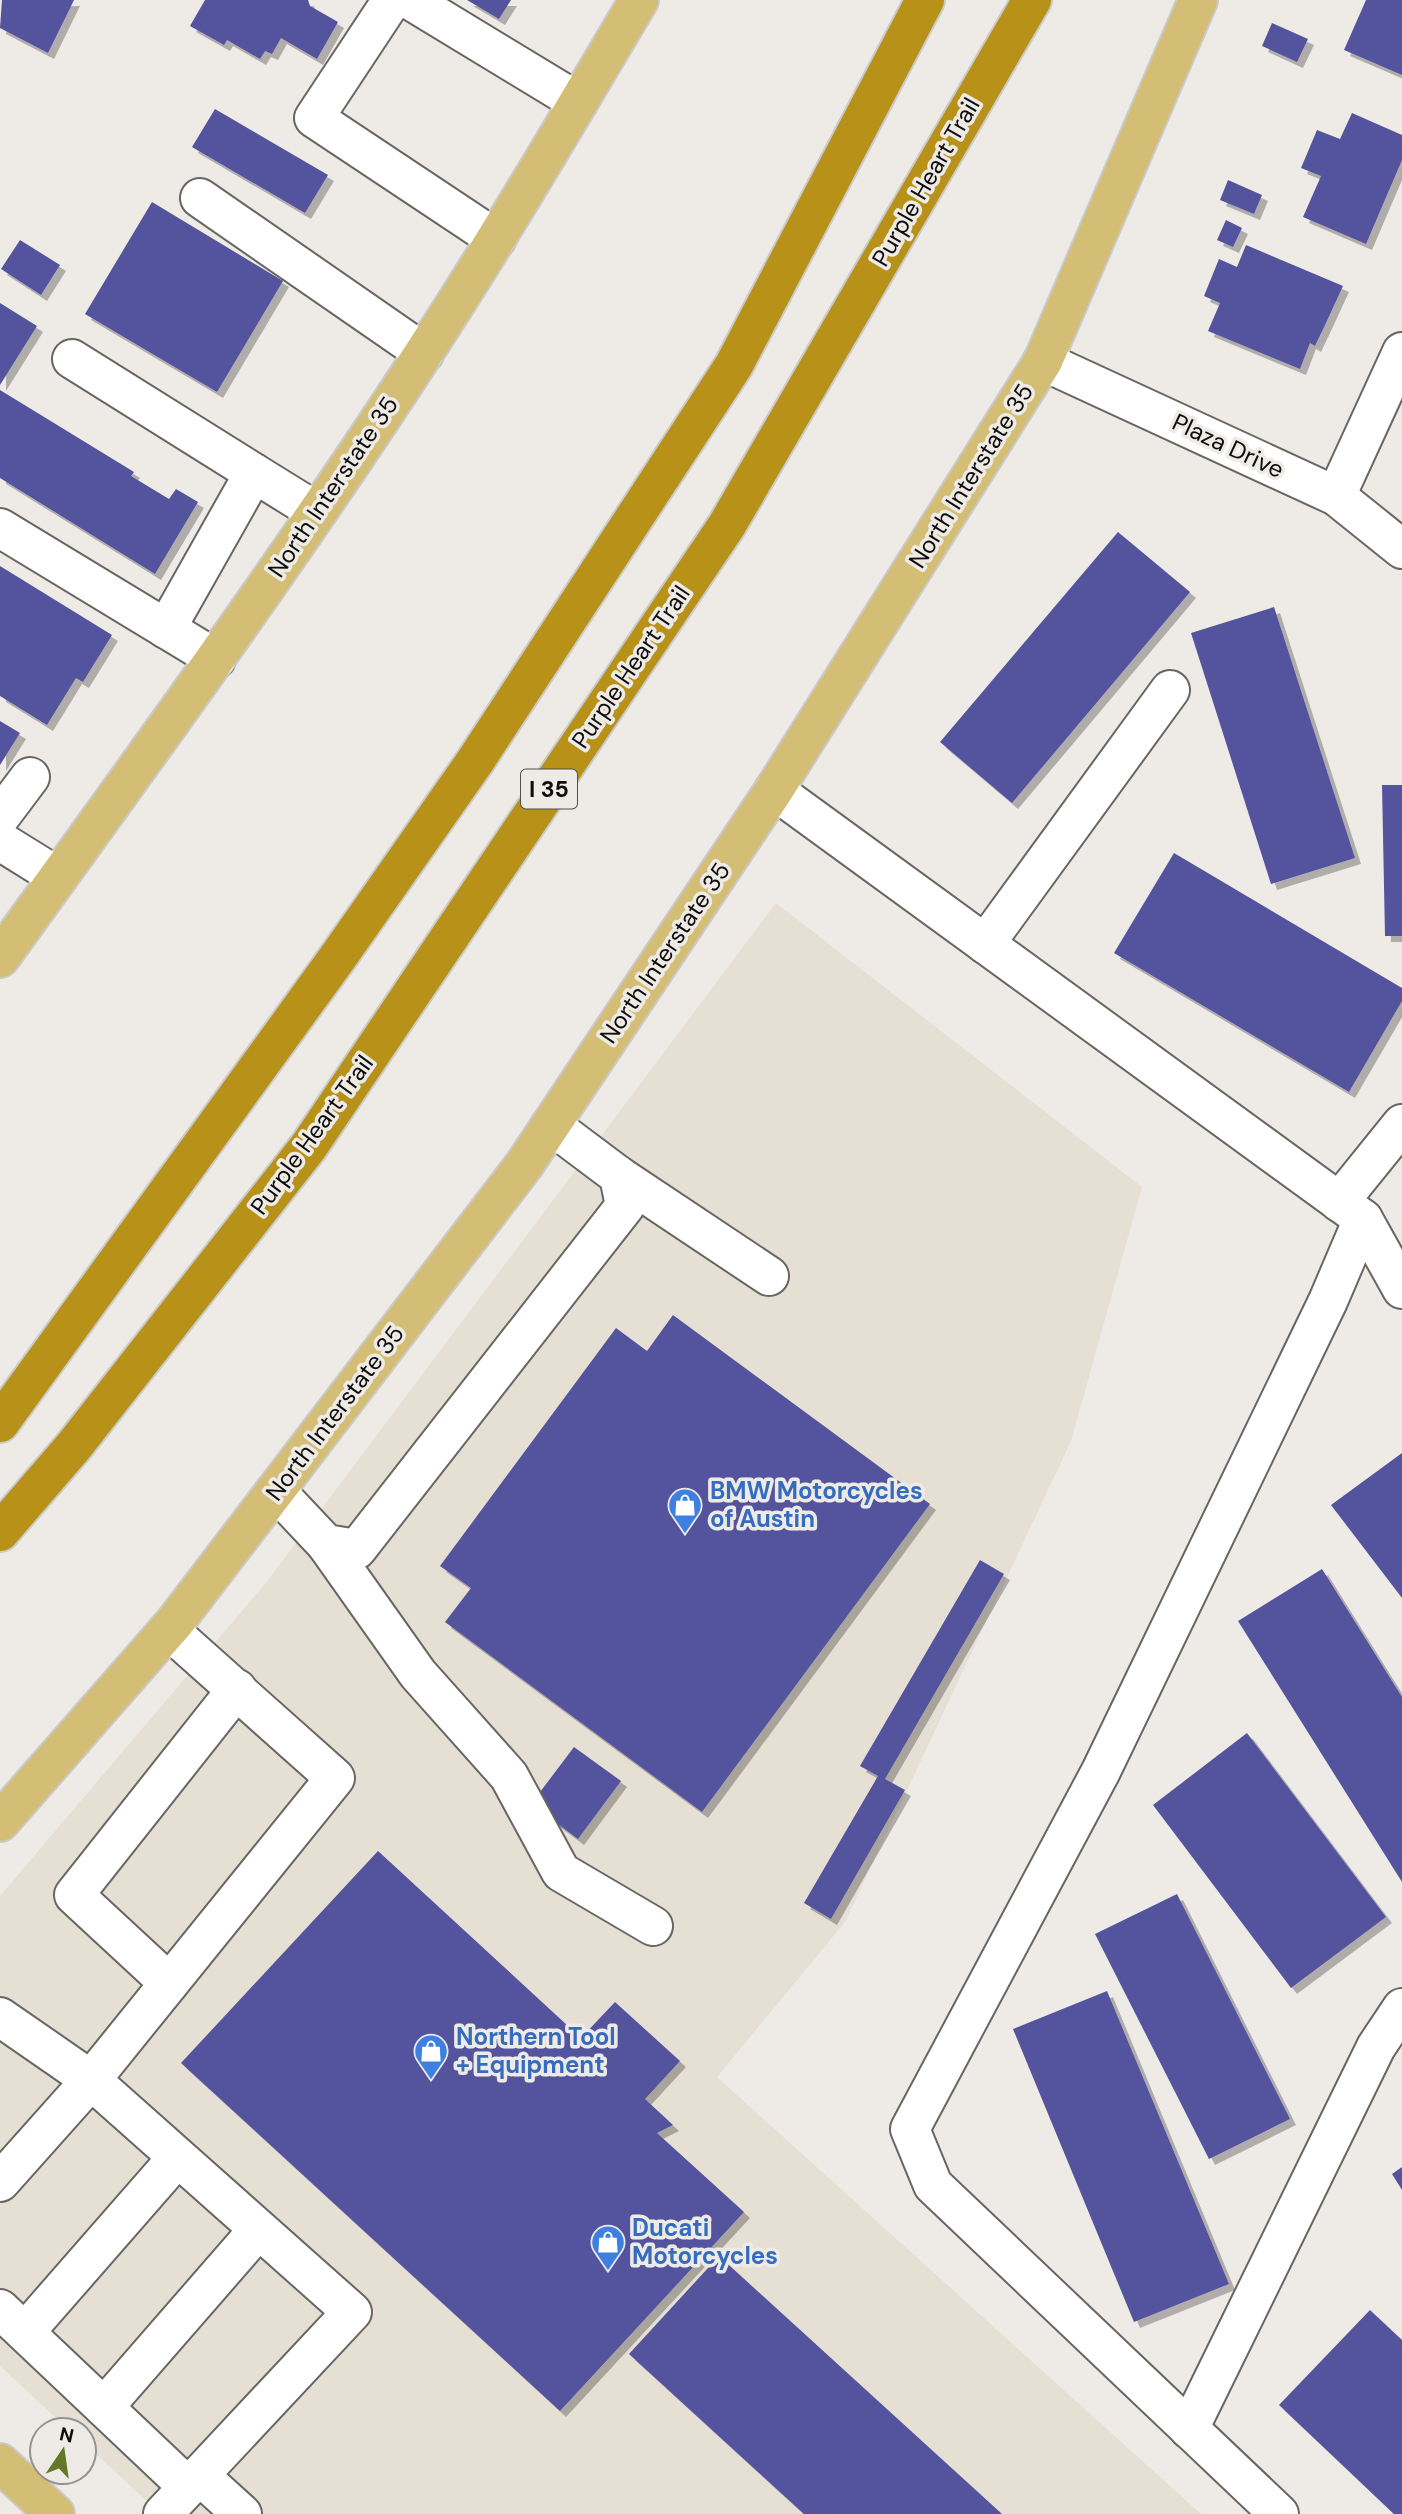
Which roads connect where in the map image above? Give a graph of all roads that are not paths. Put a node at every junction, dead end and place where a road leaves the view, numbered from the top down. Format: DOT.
graph roads {
  1 [pos="392,0"];
  2 [pos="410,0"];
  3 [pos="639,0"];
  4 [pos="925,0"];
  5 [pos="1032,0"];
  6 [pos="1198,0"];
  7 [pos="578,102"];
  8 [pos="200,198"];
  9 [pos="496,239"];
  10 [pos="1402,352"];
  11 [pos="424,353"];
  12 [pos="72,359"];
  13 [pos="1042,361"];
  14 [pos="254,473"];
  15 [pos="1336,496"];
  16 [pos="317,512"];
  17 [pos="0,528"];
  18 [pos="1402,549"];
  19 [pos="166,629"];
  20 [pos="216,659"];
  21 [pos="1170,690"];
  22 [pos="30,777"];
  23 [pos="774,790"];
  24 [pos="0,817"];
  25 [pos="0,841"];
  26 [pos="58,877"];
  27 [pos="985,944"];
  28 [pos="0,958"];
  29 [pos="1402,1124"];
  30 [pos="551,1125"];
  31 [pos="619,1176"];
  32 [pos="1351,1211"];
  33 [pos="769,1276"];
  34 [pos="1402,1289"];
  35 [pos="0,1423"];
  36 [pos="275,1491"];
  37 [pos="0,1532"];
  38 [pos="326,1544"];
  39 [pos="169,1630"];
  40 [pos="237,1689"];
  41 [pos="0,1822"];
  42 [pos="653,1926"];
  43 [pos="169,1983"];
  44 [pos="1402,2008"];
  45 [pos="0,2017"];
  46 [pos="91,2080"];
  47 [pos="177,2158"];
  48 [pos="0,2182"];
  49 [pos="258,2230"];
  50 [pos="12,2321"];
  51 [pos="104,2407"];
  52 [pos="1189,2429"];
  53 [pos="0,2463"];
  54 [pos="184,2492"];
  55 [pos="55,2514"];
  56 [pos="242,2514"];
  57 [pos="1279,2514"];
  1 -- 9 [label="street"];
  2 -- 7 [label="street"];
  3 -- 7 [label="main road, North Interstate 35"];
  4 -- 35 [label="highway"];
  5 -- 37 [label="highway, Purple Heart Trail / I 35"];
  6 -- 13 [label="main road, North Interstate 35"];
  7 -- 9 [label="main road, North Interstate 35"];
  8 -- 11 [label="street"];
  9 -- 11 [label="main road, North Interstate 35"];
  10 -- 15 [label="street"];
  11 -- 16 [label="main road, North Interstate 35"];
  12 -- 14 [label="street"];
  13 -- 15 [label="street, Plaza Drive"];
  13 -- 23 [label="main road, North Interstate 35"];
  14 -- 16 [label="street"];
  14 -- 19 [label="street"];
  15 -- 18 [label="street, Plaza Drive"];
  16 -- 20 [label="main road, North Interstate 35"];
  17 -- 19 [label="street"];
  19 -- 20 [label="street"];
  20 -- 26 [label="main road, North Interstate 35"];
  21 -- 27 [label="street"];
  22 -- 24 [label="street"];
  23 -- 27 [label="street"];
  23 -- 30 [label="main road, North Interstate 35"];
  25 -- 26 [label="street"];
  26 -- 28 [label="main road, North Interstate 35"];
  27 -- 32 [label="street"];
  29 -- 32 [label="street"];
  30 -- 31 [label="street"];
  30 -- 36 [label="main road, North Interstate 35"];
  31 -- 33 [label="street"];
  31 -- 38 [label="street"];
  32 -- 34 [label="street"];
  32 -- 52 [label="street"];
  36 -- 38 [label="street"];
  36 -- 39 [label="main road, North Interstate 35"];
  38 -- 42 [label="street"];
  39 -- 40 [label="street"];
  39 -- 41 [label="main road, North Interstate 35"];
  40 -- 43 [label="street"];
  40 -- 43 [label="street"];
  43 -- 46 [label="street"];
  44 -- 52 [label="street"];
  45 -- 46 [label="street"];
  46 -- 47 [label="street"];
  46 -- 48 [label="street"];
  47 -- 49 [label="street"];
  47 -- 50 [label="street"];
  49 -- 51 [label="street"];
  49 -- 54 [label="street"];
  50 -- 51 [label="street"];
  51 -- 54 [label="street"];
  52 -- 57 [label="street"];
  53 -- 55 [label="main road"];
  54 -- 56 [label="street"];
}
